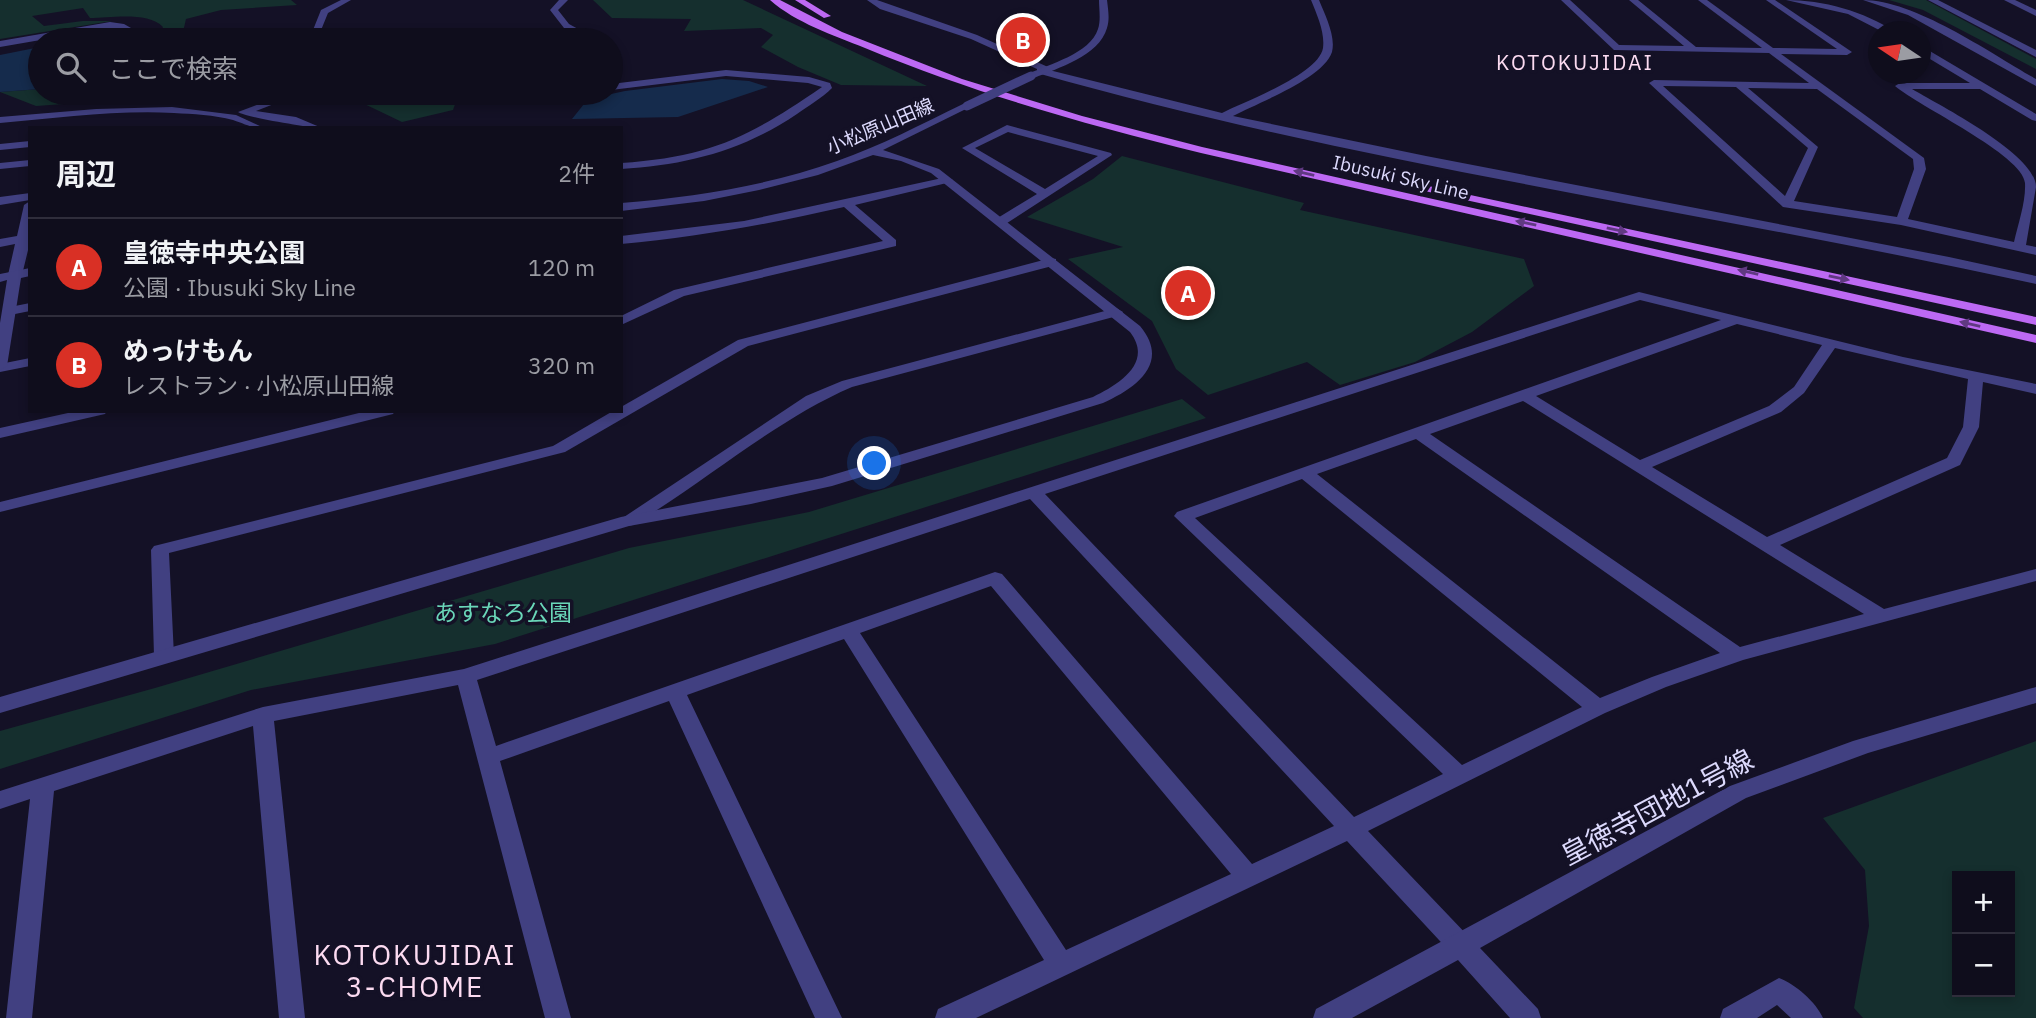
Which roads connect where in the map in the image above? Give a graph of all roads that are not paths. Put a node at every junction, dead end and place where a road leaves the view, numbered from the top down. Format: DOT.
graph roads {
  1 [pos="347,0"];
  2 [pos="564,0"];
  3 [pos="774,0"];
  4 [pos="799,0"];
  5 [pos="871,0"];
  6 [pos="1103,0"];
  7 [pos="1315,0"];
  8 [pos="1565,0"];
  9 [pos="1633,0"];
  10 [pos="1702,0"];
  11 [pos="1770,0"];
  12 [pos="1790,0"];
  13 [pos="1867,0"];
  14 [pos="1932,0"];
  15 [pos="2008,0"];
  16 [pos="2036,13"];
  17 [pos="1873,21"];
  18 [pos="93,28"];
  19 [pos="125,28"];
  20 [pos="318,28"];
  21 [pos="567,28"];
  22 [pos="28,39"];
  23 [pos="0,44"];
  24 [pos="1693,50"];
  25 [pos="1773,51"];
  26 [pos="2034,51"];
  27 [pos="1931,55"];
  28 [pos="1039,72"];
  29 [pos="2036,83"];
  30 [pos="1738,84"];
  31 [pos="623,86"];
  32 [pos="1822,86"];
  33 [pos="1983,86"];
  34 [pos="263,105"];
  35 [pos="243,112"];
  36 [pos="231,116"];
  37 [pos="1223,117"];
  38 [pos="2036,118"];
  39 [pos="0,120"];
  40 [pos="256,126"];
  41 [pos="311,126"];
  42 [pos="28,144"];
  43 [pos="0,147"];
  44 [pos="872,151"];
  45 [pos="28,163"];
  46 [pos="0,166"];
  47 [pos="623,166"];
  48 [pos="947,180"];
  49 [pos="1045,194"];
  50 [pos="28,196"];
  51 [pos="0,201"];
  52 [pos="845,202"];
  53 [pos="1787,204"];
  54 [pos="623,207"];
  55 [pos="1901,221"];
  56 [pos="1000,222"];
  57 [pos="26,238"];
  58 [pos="642,239"];
  59 [pos="623,240"];
  60 [pos="0,243"];
  61 [pos="623,247"];
  62 [pos="2019,247"];
  63 [pos="2036,251"];
  64 [pos="1051,262"];
  65 [pos="28,272"];
  66 [pos="7,276"];
  67 [pos="2036,280"];
  68 [pos="28,307"];
  69 [pos="10,310"];
  70 [pos="1116,312"];
  71 [pos="623,320"];
  72 [pos="1737,320"];
  73 [pos="2036,321"];
  74 [pos="2036,339"];
  75 [pos="1832,343"];
  76 [pos="28,362"];
  77 [pos="0,367"];
  78 [pos="1976,376"];
  79 [pos="2036,389"];
  80 [pos="1524,395"];
  81 [pos="623,411"];
  82 [pos="90,413"];
  83 [pos="379,413"];
  84 [pos="620,413"];
  85 [pos="0,433"];
  86 [pos="1418,433"];
  87 [pos="1639,466"];
  88 [pos="1305,473"];
  89 [pos="1035,494"];
  90 [pos="0,507"];
  91 [pos="627,521"];
  92 [pos="1765,545"];
  93 [pos="2036,575"];
  94 [pos="1882,617"];
  95 [pos="848,630"];
  96 [pos="1737,655"];
  97 [pos="164,656"];
  98 [pos="466,676"];
  99 [pos="675,691"];
  100 [pos="2036,695"];
  101 [pos="0,705"];
  102 [pos="1598,708"];
  103 [pos="263,715"];
  104 [pos="488,757"];
  105 [pos="1460,776"];
  106 [pos="43,786"];
  107 [pos="0,800"];
  108 [pos="1351,829"];
  109 [pos="1248,877"];
  110 [pos="1461,946"];
  111 [pos="1061,965"];
  112 [pos="19,1018"];
  113 [pos="292,1018"];
  114 [pos="558,1018"];
  115 [pos="829,1018"];
  116 [pos="948,1018"];
  117 [pos="1326,1018"];
  118 [pos="1528,1018"];
  119 [pos="1734,1018"];
  120 [pos="1810,1018"];
  1 -- 20 [label="street"];
  2 -- 21 [label="street"];
  74 -- 3 [label="main road, Ibusuki Sky Line, one-way"];
  4 -- 73 [label="main road, Ibusuki Sky Line, one-way"];
  5 -- 28 [label="street"];
  6 -- 28 [label="street, 小松原山田線"];
  7 -- 37 [label="street"];
  8 -- 24 [label="street"];
  9 -- 24 [label="street"];
  10 -- 25 [label="street"];
  11 -- 25 [label="street"];
  12 -- 17 [label="street"];
  13 -- 29 [label="street"];
  14 -- 26 [label="street"];
  15 -- 16 [label="street"];
  18 -- 19 [label="street"];
  22 -- 23 [label="street"];
  24 -- 25 [label="street"];
  25 -- 32 [label="street"];
  27 -- 33 [label="street"];
  28 -- 37 [label="street"];
  28 -- 44 [label="street, 小松原山田線, bridge"];
  30 -- 32 [label="street"];
  30 -- 53 [label="street"];
  30 -- 53 [label="street"];
  31 -- 47 [label="street"];
  32 -- 55 [label="street"];
  33 -- 38 [label="street"];
  33 -- 62 [label="street"];
  34 -- 35 [label="street"];
  35 -- 36 [label="street"];
  35 -- 41 [label="street"];
  36 -- 39 [label="street"];
  36 -- 40 [label="street"];
  37 -- 67 [label="street"];
  42 -- 43 [label="street"];
  44 -- 48 [label="street"];
  44 -- 54 [label="street, 小松原山田線"];
  45 -- 46 [label="street"];
  48 -- 52 [label="street"];
  48 -- 56 [label="street"];
  49 -- 49 [label="street"];
  49 -- 56 [label="street"];
  50 -- 51 [label="street"];
  52 -- 58 [label="street"];
  52 -- 71 [label="street"];
  53 -- 55 [label="street"];
  55 -- 62 [label="street"];
  56 -- 64 [label="street"];
  57 -- 60 [label="street"];
  57 -- 66 [label="street"];
  58 -- 59 [label="street"];
  58 -- 61 [label="street"];
  62 -- 63 [label="street"];
  64 -- 70 [label="street"];
  64 -- 81 [label="street"];
  65 -- 66 [label="street"];
  66 -- 69 [label="street"];
  68 -- 69 [label="street"];
  69 -- 77 [label="street"];
  70 -- 91 [label="street"];
  70 -- 91 [label="street"];
  72 -- 75 [label="street"];
  72 -- 80 [label="street"];
  72 -- 89 [label="street"];
  75 -- 78 [label="street"];
  75 -- 87 [label="street"];
  76 -- 77 [label="street"];
  78 -- 79 [label="street"];
  78 -- 92 [label="street"];
  80 -- 86 [label="street"];
  80 -- 87 [label="street"];
  82 -- 85 [label="street"];
  83 -- 90 [label="street"];
  84 -- 97 [label="street"];
  86 -- 88 [label="street"];
  86 -- 96 [label="street"];
  87 -- 92 [label="street"];
  88 -- 102 [label="street"];
  88 -- 105 [label="street"];
  89 -- 98 [label="street"];
  89 -- 108 [label="street"];
  91 -- 97 [label="street"];
  92 -- 94 [label="street"];
  93 -- 94 [label="street"];
  94 -- 96 [label="street"];
  95 -- 99 [label="street"];
  95 -- 109 [label="street"];
  95 -- 111 [label="street"];
  96 -- 102 [label="street"];
  97 -- 101 [label="street"];
  98 -- 103 [label="street"];
  98 -- 104 [label="street"];
  99 -- 104 [label="street"];
  99 -- 115 [label="street"];
  100 -- 110 [label="street, 皇徳寺団地1号線"];
  102 -- 105 [label="street"];
  103 -- 106 [label="street"];
  103 -- 113 [label="street"];
  104 -- 114 [label="street"];
  105 -- 108 [label="street"];
  106 -- 107 [label="street"];
  106 -- 112 [label="street"];
  108 -- 109 [label="street"];
  108 -- 110 [label="street"];
  109 -- 111 [label="street"];
  110 -- 117 [label="street, 皇徳寺団地1号線"];
  110 -- 118 [label="street"];
  111 -- 116 [label="street"];
  119 -- 120 [label="street"];
}
